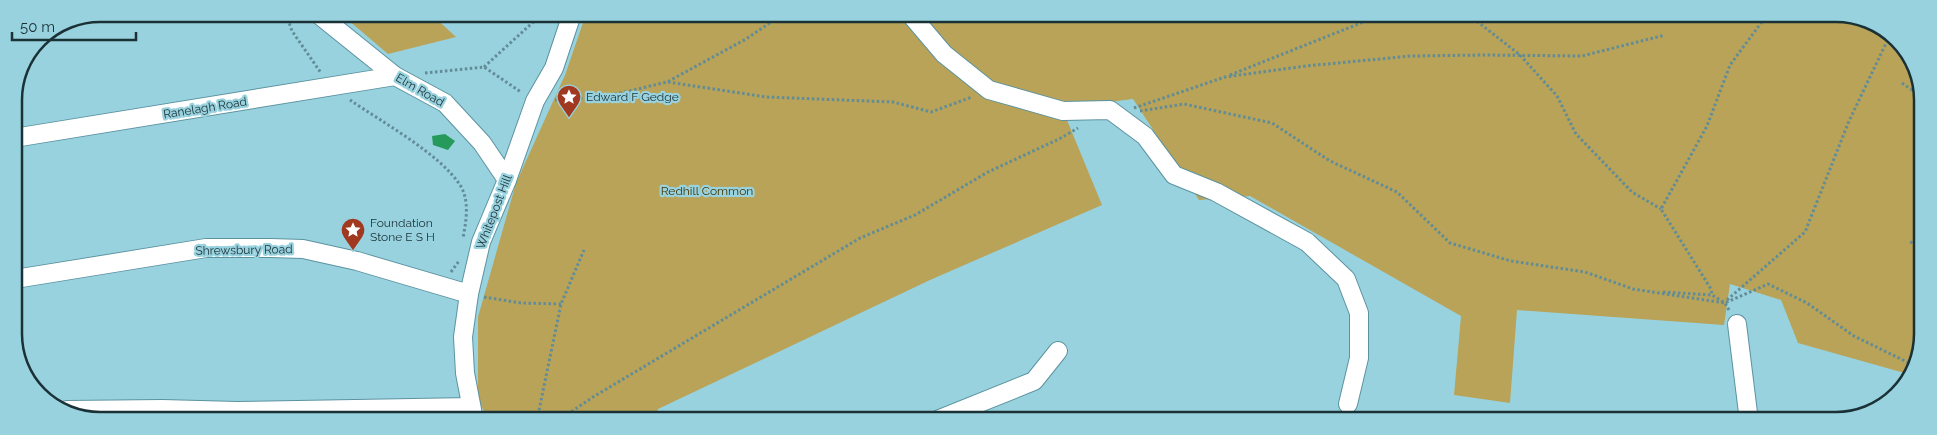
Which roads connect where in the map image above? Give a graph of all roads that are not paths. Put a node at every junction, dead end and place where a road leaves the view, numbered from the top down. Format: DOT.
graph roads {
  1 [pos="328,22"];
  2 [pos="569,22"];
  3 [pos="917,22"];
  4 [pos="394,76"];
  5 [pos="23,137"];
  6 [pos="507,180"];
  7 [pos="22,278"];
  8 [pos="469,294"];
  9 [pos="1737,324"];
  10 [pos="1058,351"];
  11 [pos="1348,404"];
  12 [pos="81,410"];
  13 [pos="354,412"];
  14 [pos="472,412"];
  15 [pos="957,412"];
  16 [pos="1748,412"];
  1 -- 4 [label="street, Elm Road"];
  2 -- 6 [label="street, Whitepost Hill"];
  3 -- 11 [label="street"];
  4 -- 5 [label="street, Ranelagh Road"];
  4 -- 6 [label="street, Elm Road"];
  6 -- 8 [label="street, Whitepost Hill"];
  7 -- 8 [label="street, Shrewsbury Road"];
  8 -- 14 [label="street, Whitepost Hill"];
  9 -- 16 [label="street"];
  10 -- 15 [label="street"];
  12 -- 13 [label="street"];
}
